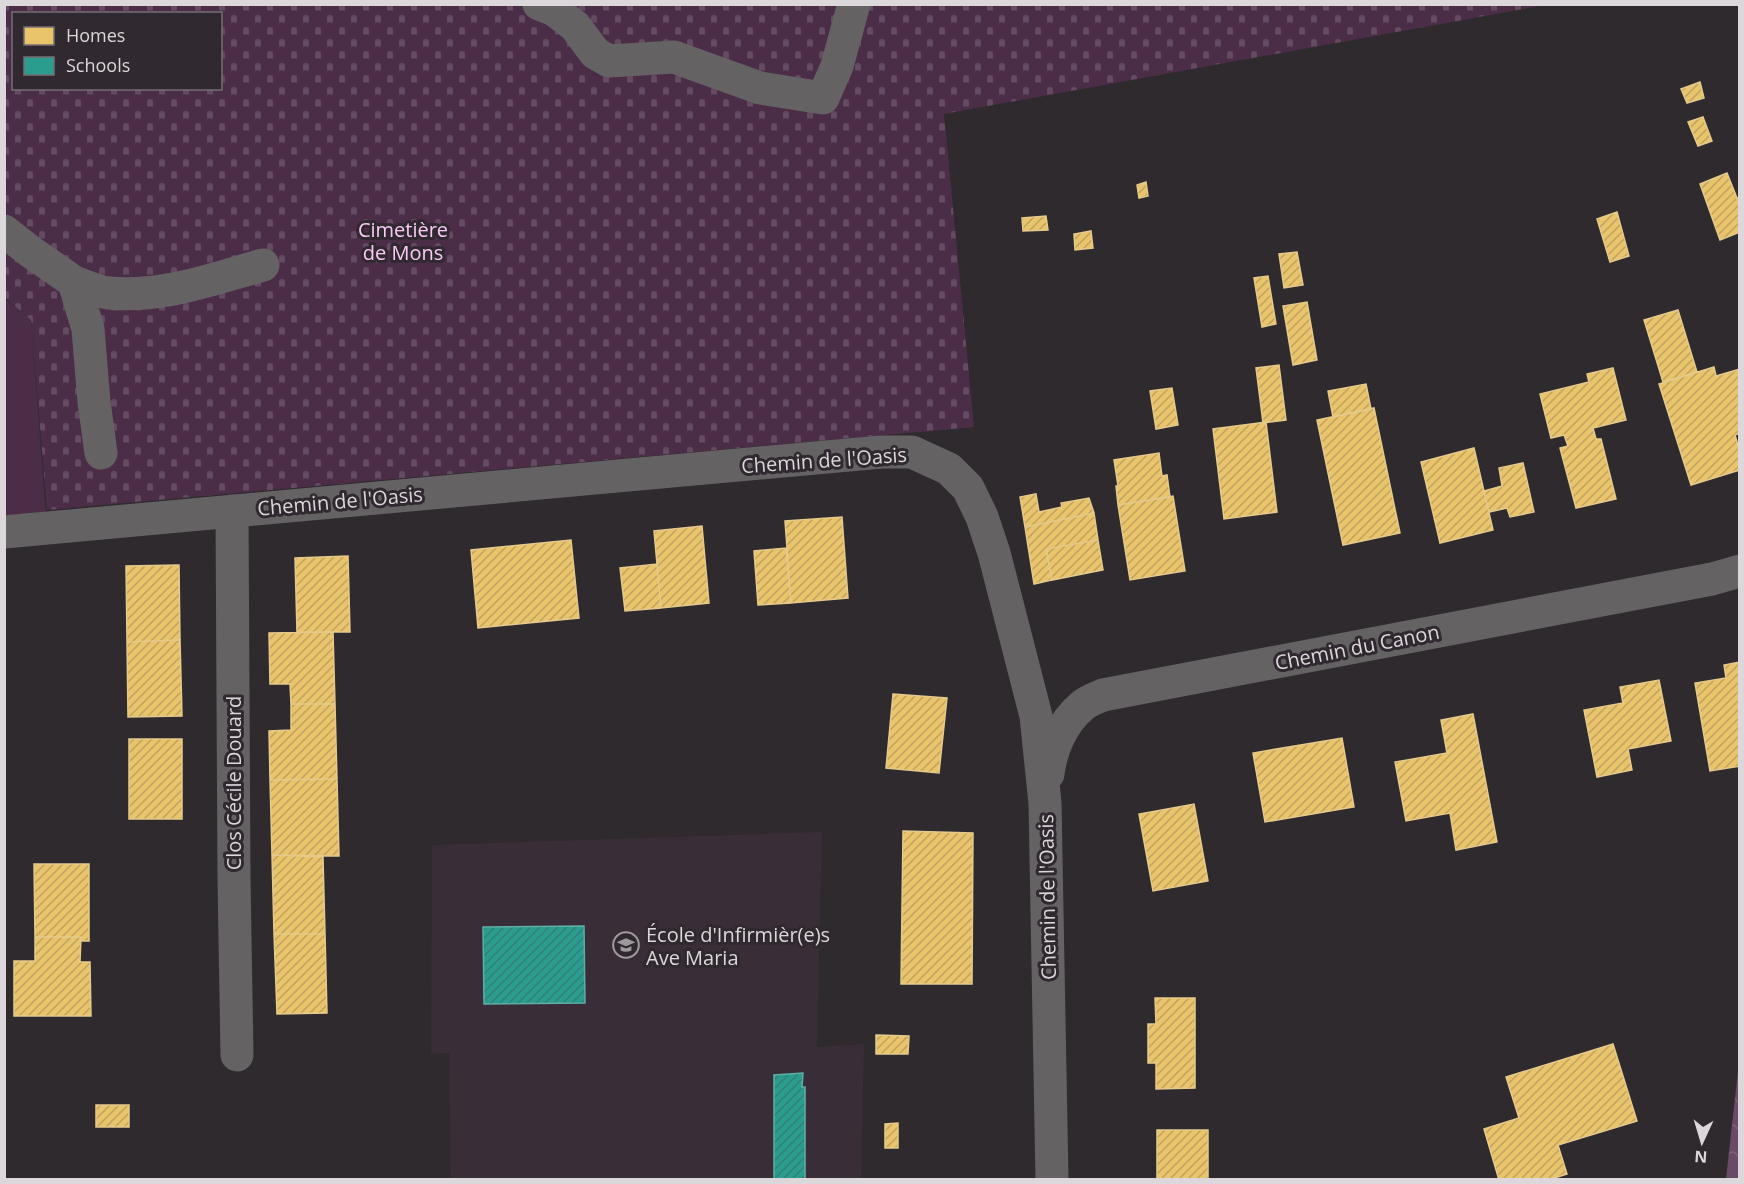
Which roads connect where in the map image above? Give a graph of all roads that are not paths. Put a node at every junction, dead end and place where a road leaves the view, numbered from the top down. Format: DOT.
graph roads {
  1 [pos="539,4"];
  2 [pos="854,4"];
  3 [pos="4,231"];
  4 [pos="263,265"];
  5 [pos="74,282"];
  6 [pos="100,453"];
  7 [pos="232,511"];
  8 [pos="4,532"];
  9 [pos="1740,571"];
  10 [pos="1045,803"];
  11 [pos="237,1055"];
  12 [pos="1052,1179"];
  1 -- 2 [label="street"];
  3 -- 5 [label="street"];
  4 -- 5 [label="street"];
  5 -- 6 [label="street"];
  7 -- 8 [label="street, Chemin de l'Oasis"];
  7 -- 10 [label="street, Chemin de l'Oasis"];
  7 -- 11 [label="street, Clos Cécile Douard"];
  9 -- 10 [label="street, Chemin du Canon"];
  10 -- 12 [label="street, Chemin de l'Oasis"];
}
